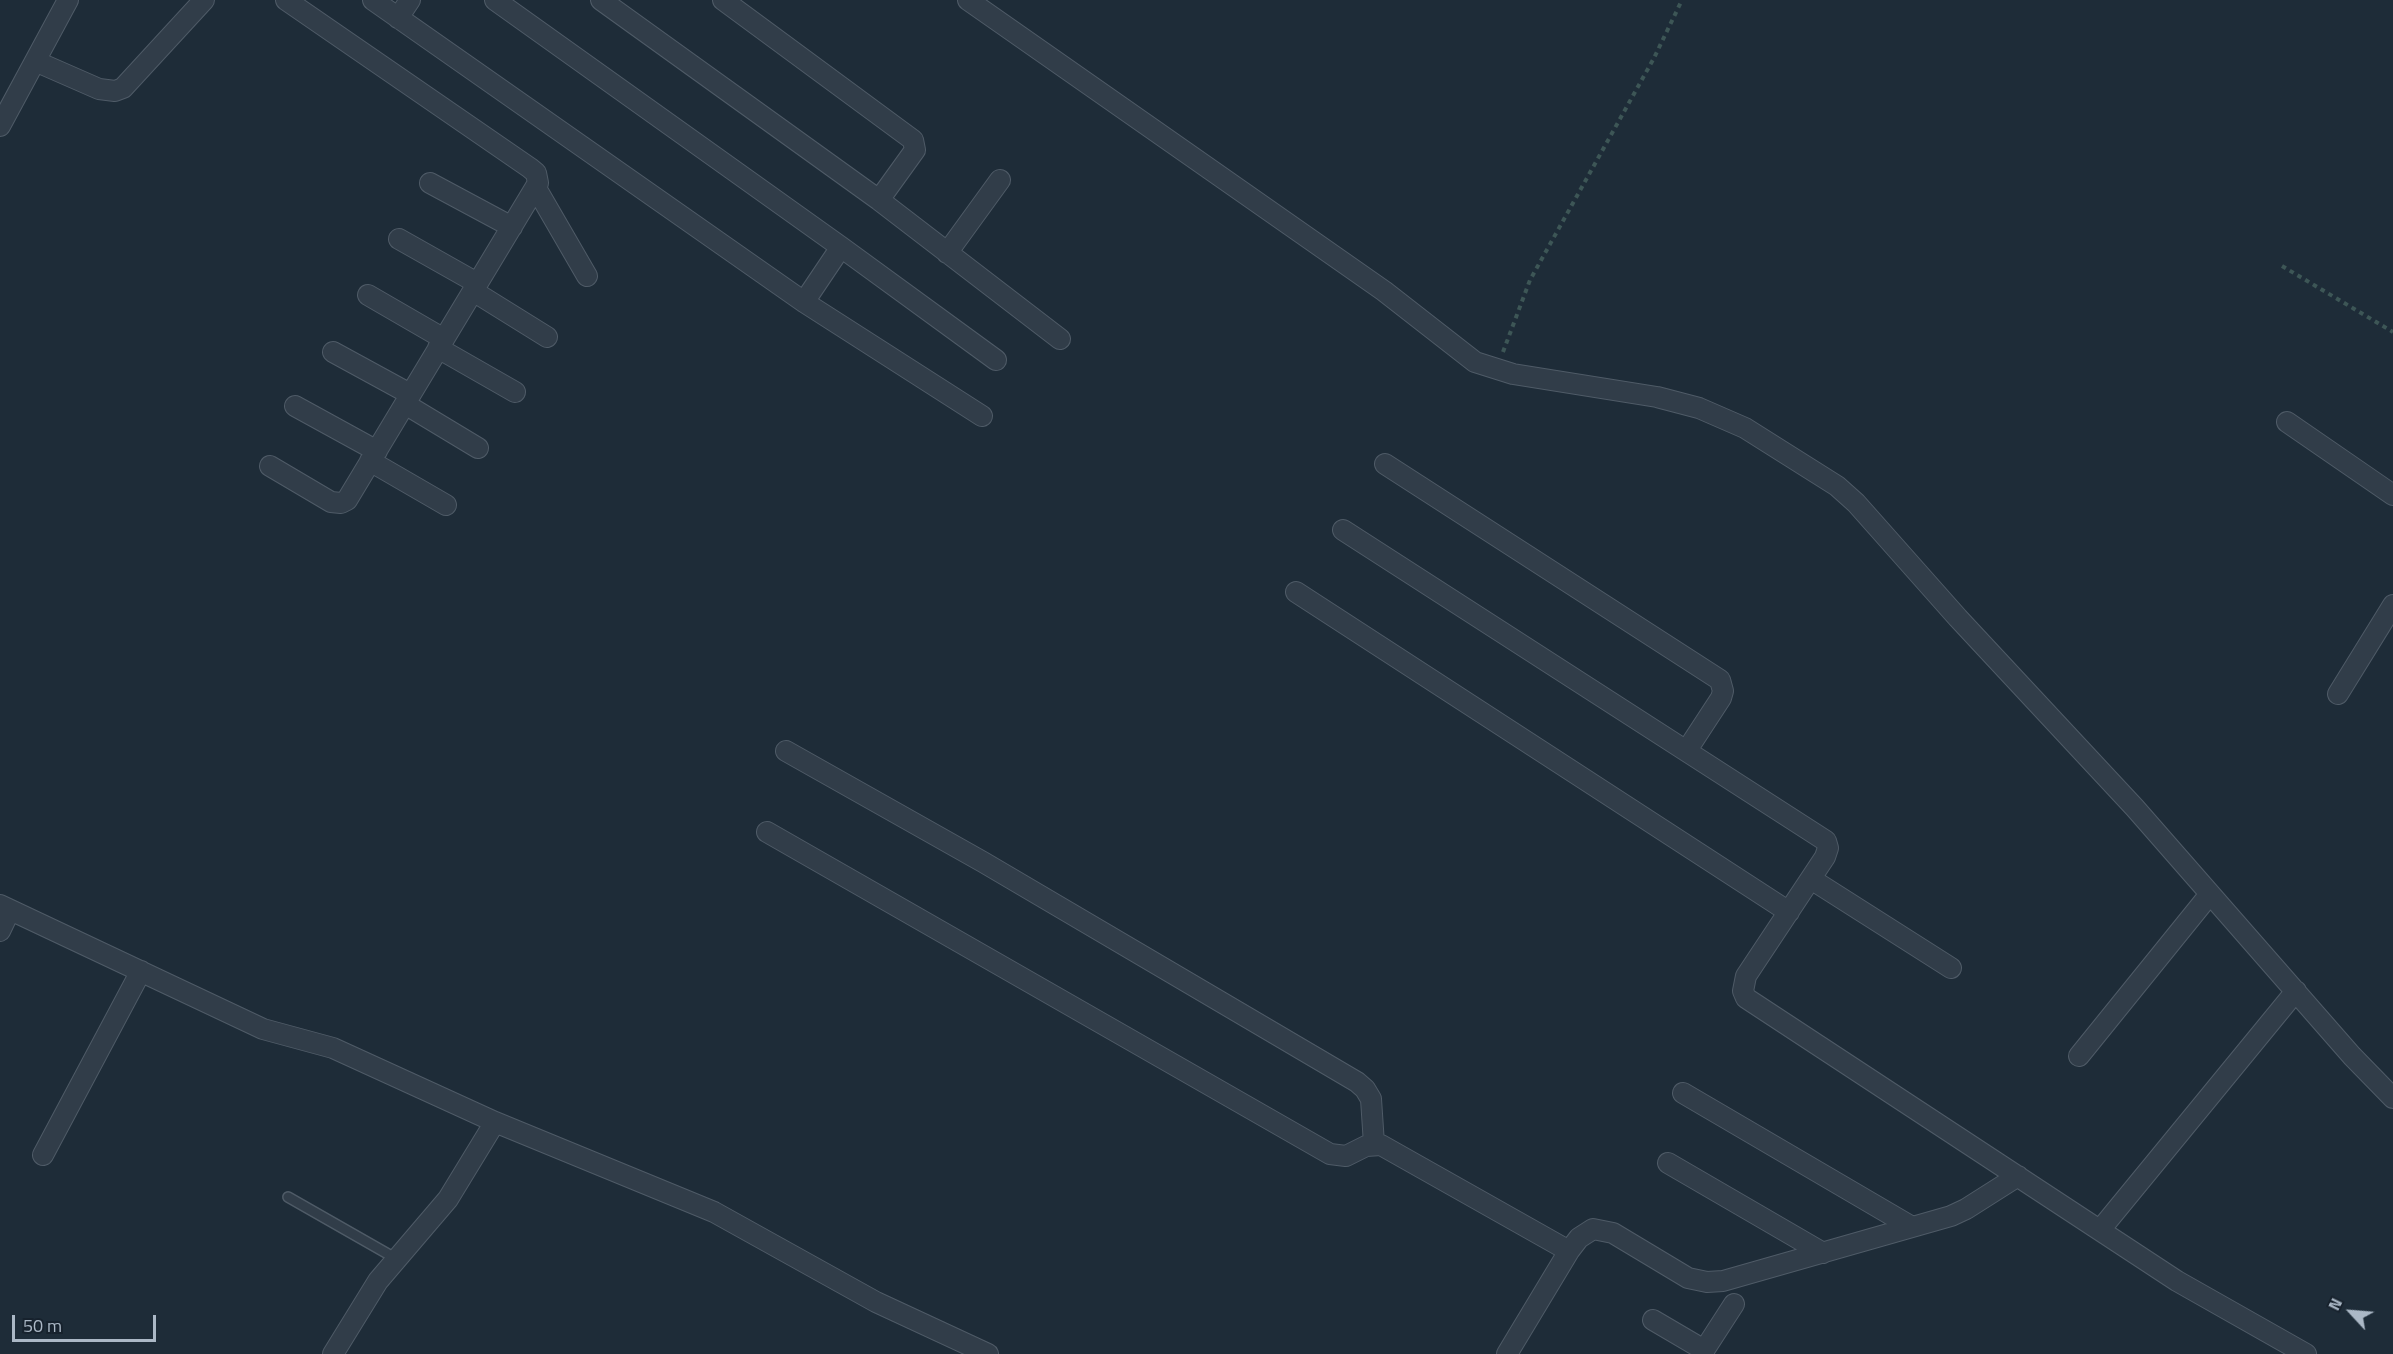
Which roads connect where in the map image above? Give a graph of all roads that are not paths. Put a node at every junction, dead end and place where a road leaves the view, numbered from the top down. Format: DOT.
graph roads {
  1 [pos="68,0"];
  2 [pos="204,0"];
  3 [pos="285,0"];
  4 [pos="373,0"];
  5 [pos="410,0"];
  6 [pos="495,0"];
  7 [pos="601,0"];
  8 [pos="723,0"];
  9 [pos="968,0"];
  10 [pos="398,18"];
  11 [pos="35,61"];
  12 [pos="0,126"];
  13 [pos="1000,180"];
  14 [pos="430,183"];
  15 [pos="536,188"];
  16 [pos="879,200"];
  17 [pos="512,227"];
  18 [pos="399,239"];
  19 [pos="841,247"];
  20 [pos="947,253"];
  21 [pos="587,276"];
  22 [pos="475,287"];
  23 [pos="368,295"];
  24 [pos="804,302"];
  25 [pos="548,337"];
  26 [pos="1060,339"];
  27 [pos="441,344"];
  28 [pos="333,352"];
  29 [pos="996,360"];
  30 [pos="515,392"];
  31 [pos="407,399"];
  32 [pos="295,406"];
  33 [pos="982,416"];
  34 [pos="2287,422"];
  35 [pos="478,448"];
  36 [pos="373,456"];
  37 [pos="1385,464"];
  38 [pos="270,466"];
  39 [pos="2393,495"];
  40 [pos="446,505"];
  41 [pos="1343,530"];
  42 [pos="1296,592"];
  43 [pos="2393,605"];
  44 [pos="2338,694"];
  45 [pos="1686,750"];
  46 [pos="786,752"];
  47 [pos="767,832"];
  48 [pos="1811,879"];
  49 [pos="2210,894"];
  50 [pos="5,908"];
  51 [pos="1789,912"];
  52 [pos="0,931"];
  53 [pos="1951,968"];
  54 [pos="141,971"];
  55 [pos="2296,991"];
  56 [pos="2079,1056"];
  57 [pos="1683,1093"];
  58 [pos="2393,1098"];
  59 [pos="495,1122"];
  60 [pos="1374,1144"];
  61 [pos="43,1155"];
  62 [pos="1668,1163"];
  63 [pos="2019,1176"];
  64 [pos="288,1197"];
  65 [pos="1912,1227"];
  66 [pos="2100,1230"];
  67 [pos="1569,1251"];
  68 [pos="1823,1253"];
  69 [pos="395,1258"];
  70 [pos="1734,1304"];
  71 [pos="1653,1320"];
  72 [pos="1704,1353"];
  73 [pos="333,1354"];
  74 [pos="988,1354"];
  75 [pos="1507,1354"];
  76 [pos="2306,1354"];
  1 -- 11 [label="street"];
  2 -- 11 [label="street"];
  3 -- 15 [label="street"];
  4 -- 10 [label="street"];
  5 -- 10 [label="street"];
  6 -- 19 [label="street"];
  7 -- 16 [label="street"];
  8 -- 16 [label="street"];
  9 -- 49 [label="street"];
  10 -- 24 [label="street"];
  11 -- 12 [label="street"];
  13 -- 20 [label="street"];
  14 -- 17 [label="street"];
  15 -- 17 [label="street"];
  15 -- 21 [label="street"];
  16 -- 20 [label="street"];
  17 -- 22 [label="street"];
  18 -- 22 [label="street"];
  19 -- 24 [label="street"];
  19 -- 29 [label="street"];
  20 -- 26 [label="street"];
  22 -- 25 [label="street"];
  22 -- 27 [label="street"];
  23 -- 27 [label="street"];
  24 -- 33 [label="street"];
  27 -- 30 [label="street"];
  27 -- 31 [label="street"];
  28 -- 31 [label="street"];
  31 -- 35 [label="street"];
  31 -- 36 [label="street"];
  32 -- 36 [label="street"];
  34 -- 39 [label="street"];
  36 -- 38 [label="street"];
  36 -- 40 [label="street"];
  37 -- 45 [label="street"];
  41 -- 45 [label="street"];
  42 -- 51 [label="street"];
  43 -- 44 [label="street"];
  45 -- 48 [label="street"];
  46 -- 60 [label="street"];
  47 -- 60 [label="street"];
  48 -- 51 [label="street"];
  48 -- 53 [label="street"];
  49 -- 55 [label="street"];
  49 -- 56 [label="street"];
  50 -- 52 [label="street"];
  50 -- 54 [label="street"];
  51 -- 63 [label="street"];
  54 -- 59 [label="street"];
  54 -- 61 [label="street"];
  55 -- 58 [label="street"];
  55 -- 66 [label="street"];
  57 -- 65 [label="street"];
  59 -- 69 [label="street"];
  59 -- 74 [label="street"];
  60 -- 67 [label="street"];
  62 -- 68 [label="street"];
  63 -- 65 [label="street"];
  63 -- 66 [label="street"];
  64 -- 69 [label="lane"];
  65 -- 68 [label="street"];
  66 -- 76 [label="street"];
  67 -- 68 [label="street"];
  67 -- 75 [label="street"];
  69 -- 73 [label="street"];
  70 -- 72 [label="street"];
  71 -- 72 [label="street"];
}
